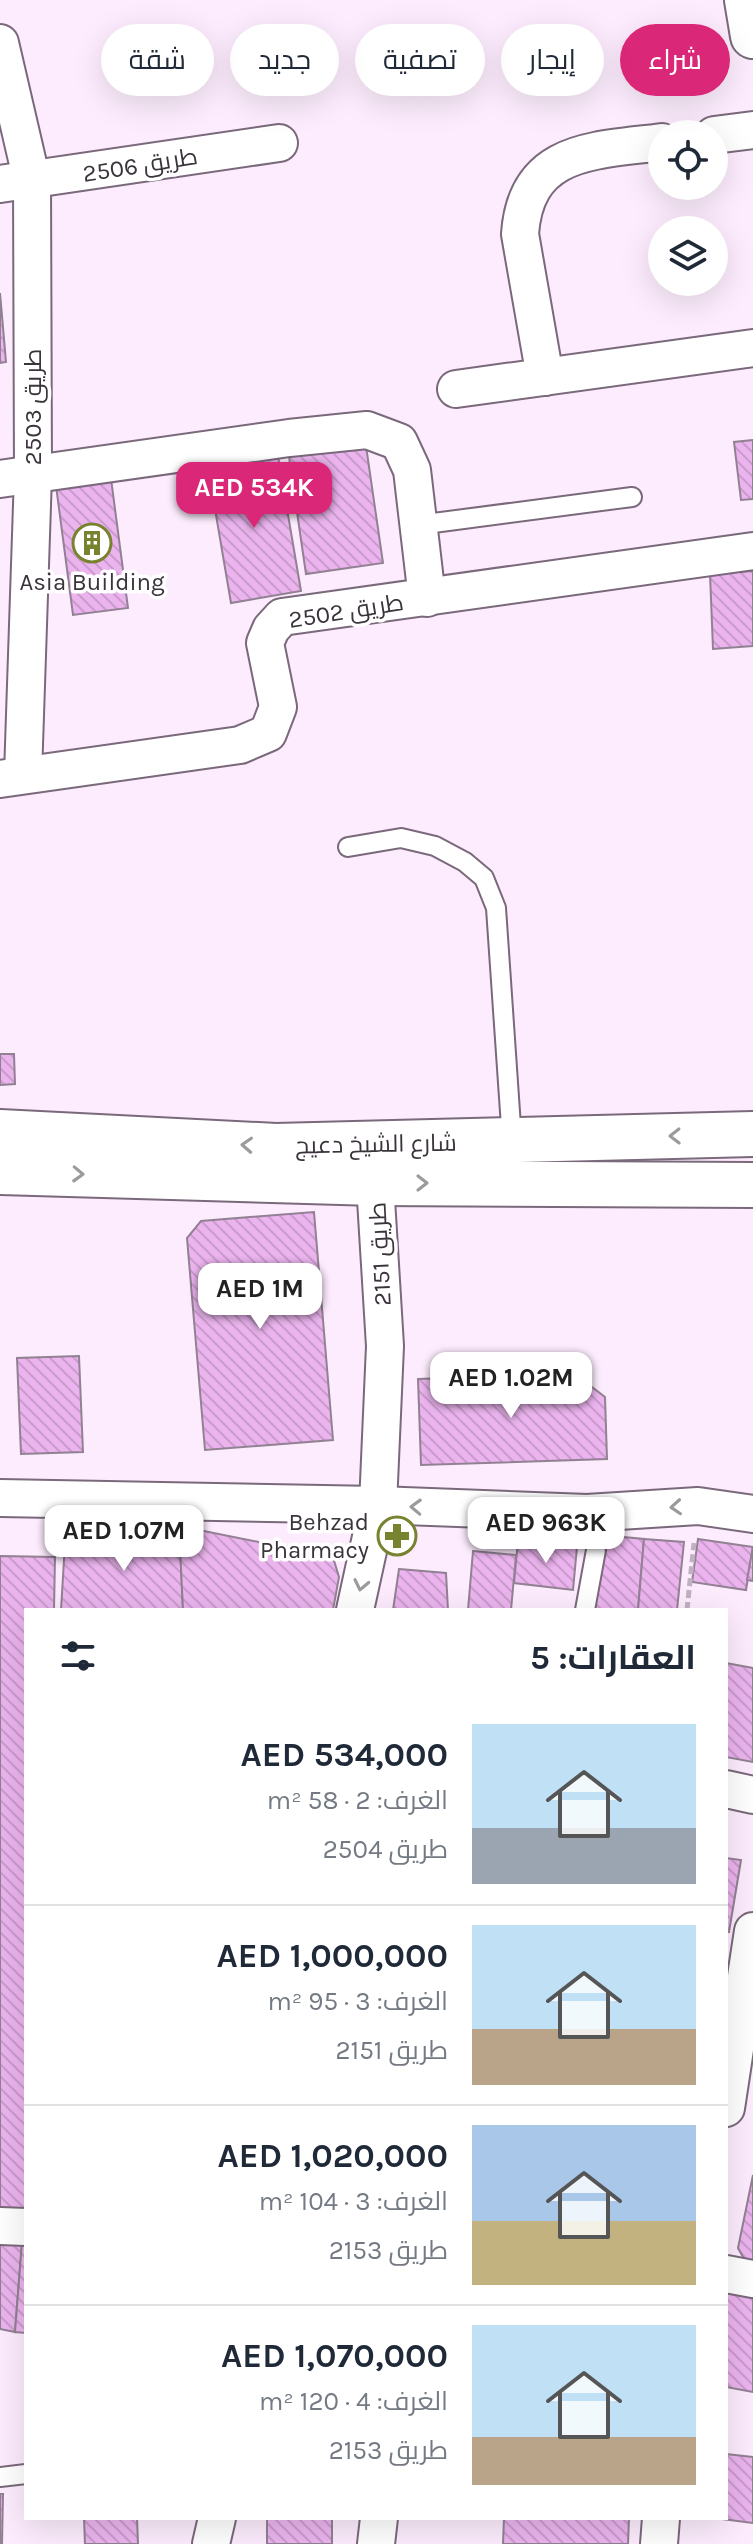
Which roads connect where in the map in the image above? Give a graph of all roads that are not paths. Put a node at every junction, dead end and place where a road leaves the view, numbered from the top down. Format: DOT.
graph roads {
  1 [pos="747,0"];
  2 [pos="753,36"];
  3 [pos="0,43"];
  4 [pos="753,130"];
  5 [pos="728,133"];
  6 [pos="279,143"];
  7 [pos="648,144"];
  8 [pos="16,183"];
  9 [pos="753,348"];
  10 [pos="545,377"];
  11 [pos="456,389"];
  12 [pos="17,477"];
  13 [pos="632,497"];
  14 [pos="418,525"];
  15 [pos="753,551"];
  16 [pos="427,598"];
  17 [pos="11,777"];
  18 [pos="348,847"];
  19 [pos="0,1132"];
  20 [pos="753,1134"];
  21 [pos="512,1141"];
  22 [pos="0,1172"];
  23 [pos="375,1183"];
  24 [pos="753,1185"];
  25 [pos="0,1498"];
  26 [pos="378,1505"];
  27 [pos="753,1514"];
  28 [pos="596,1550"];
  29 [pos="355,1608"];
  30 [pos="585,1608"];
  31 [pos="728,1789"];
  32 [pos="753,1795"];
  33 [pos="745,1956"];
  34 [pos="728,2085"];
  35 [pos="0,2226"];
  36 [pos="24,2227"];
  37 [pos="728,2274"];
  38 [pos="753,2279"];
  39 [pos="24,2474"];
  40 [pos="0,2477"];
  41 [pos="217,2520"];
  42 [pos="379,2520"];
  43 [pos="211,2544"];
  44 [pos="376,2544"];
  1 -- 2 [label="main road"];
  3 -- 8 [label="street, طريق 2503"];
  4 -- 5 [label="street"];
  6 -- 8 [label="street, طريق 2506"];
  7 -- 10 [label="street"];
  8 -- 12 [label="street, طريق 2503"];
  9 -- 10 [label="street"];
  10 -- 11 [label="street"];
  12 -- 14 [label="street"];
  12 -- 17 [label="street, طريق 2503"];
  13 -- 14 [label="lane"];
  14 -- 16 [label="street"];
  15 -- 16 [label="street, طريق 2502"];
  16 -- 17 [label="street, طريق 2502"];
  18 -- 21 [label="lane"];
  21 -- 19 [label="main road, شارع الشيخ دعيج, one-way"];
  20 -- 21 [label="main road, شارع الشيخ دعيج, one-way"];
  22 -- 23 [label="main road, شارع الشيخ دعيج, one-way"];
  23 -- 24 [label="main road, شارع الشيخ دعيج, one-way"];
  23 -- 26 [label="street, طريق 2151"];
  25 -- 26 [label="street"];
  27 -- 26 [label="street, one-way"];
  26 -- 29 [label="street, طريق 2151, one-way"];
  28 -- 30 [label="lane"];
  31 -- 32 [label="street"];
  33 -- 34 [label="street"];
  35 -- 36 [label="street"];
  37 -- 38 [label="street"];
  39 -- 40 [label="lane"];
  41 -- 43 [label="street"];
  42 -- 44 [label="street"];
}
